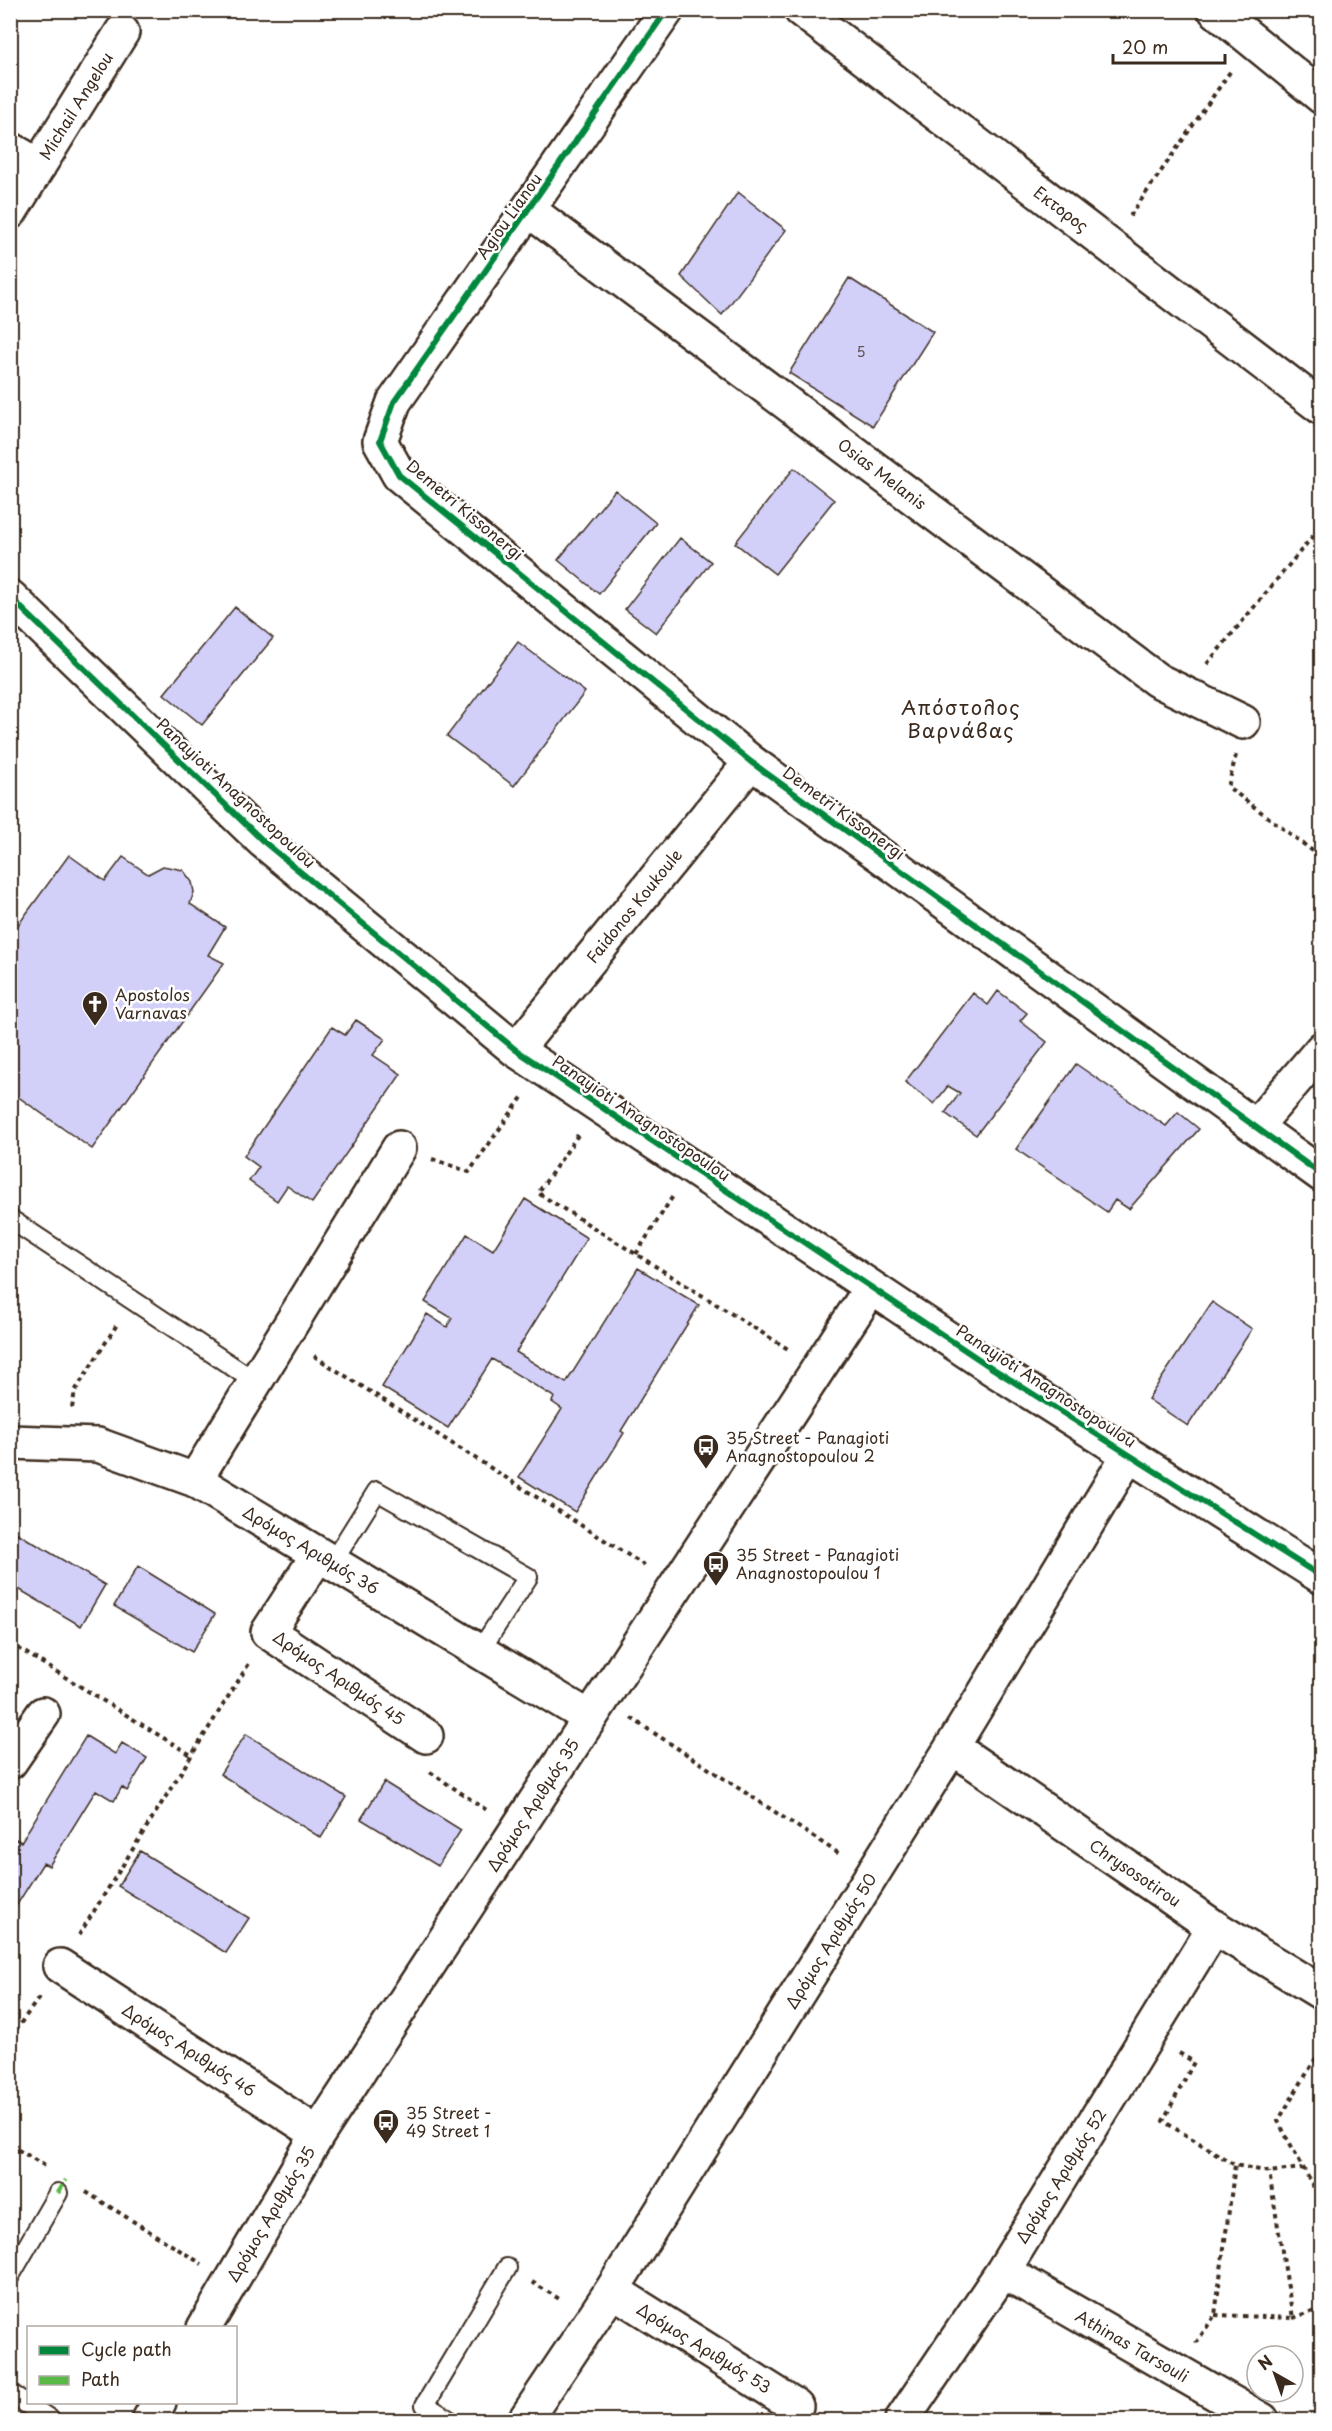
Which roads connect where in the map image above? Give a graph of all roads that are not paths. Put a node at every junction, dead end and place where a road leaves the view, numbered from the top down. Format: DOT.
graph roads {
  1 [pos="667,10"];
  2 [pos="801,10"];
  3 [pos="1215,10"];
  4 [pos="122,32"];
  5 [pos="1322,97"];
  6 [pos="10,149"];
  7 [pos="39,166"];
  8 [pos="530,211"];
  9 [pos="10,212"];
  10 [pos="1322,408"];
  11 [pos="380,441"];
  12 [pos="10,597"];
  13 [pos="1244,722"];
  14 [pos="751,762"];
  15 [pos="1322,1049"];
  16 [pos="516,1050"];
  17 [pos="1256,1126"];
  18 [pos="399,1148"];
  19 [pos="1322,1175"];
  20 [pos="10,1219"];
  21 [pos="871,1288"];
  22 [pos="256,1382"];
  23 [pos="10,1442"];
  24 [pos="1128,1456"];
  25 [pos="195,1480"];
  26 [pos="325,1559"];
  27 [pos="1322,1577"];
  28 [pos="479,1652"];
  29 [pos="596,1709"];
  30 [pos="43,1714"];
  31 [pos="426,1736"];
  32 [pos="952,1747"];
  33 [pos="10,1762"];
  34 [pos="1214,1927"];
  35 [pos="60,1966"];
  36 [pos="1322,1993"];
  37 [pos="318,2134"];
  38 [pos="58,2193"];
  39 [pos="507,2268"];
  40 [pos="1003,2271"];
  41 [pos="10,2276"];
  42 [pos="612,2290"];
  43 [pos="205,2326"];
  44 [pos="10,2393"];
  45 [pos="158,2404"];
  46 [pos="796,2406"];
  47 [pos="51,2421"];
  48 [pos="149,2421"];
  49 [pos="449,2421"];
  50 [pos="525,2421"];
  51 [pos="902,2421"];
  52 [pos="1262,2421"];
  1 -- 8 [label="street, Agiou Lianou"];
  2 -- 10 [label="street, Εκτορος"];
  3 -- 5 [label="street"];
  4 -- 7 [label="street, Michail Angelou"];
  6 -- 7 [label="street"];
  7 -- 9 [label="street, Michail Angelou"];
  8 -- 11 [label="street, Agiou Lianou"];
  8 -- 13 [label="street, Osias Melanis"];
  11 -- 14 [label="street, Demetri Kissonergi"];
  12 -- 16 [label="street, Panayioti Anagnostopoulou"];
  14 -- 16 [label="street, Faidonos Koukoule"];
  14 -- 17 [label="street, Demetri Kissonergi"];
  15 -- 17 [label="street"];
  16 -- 21 [label="street, Panayioti Anagnostopoulou"];
  17 -- 19 [label="street, Demetri Kissonergi"];
  18 -- 22 [label="street"];
  20 -- 22 [label="lane"];
  21 -- 24 [label="street, Panayioti Anagnostopoulou"];
  21 -- 29 [label="street, Δρόμος Αριθμός 35"];
  22 -- 25 [label="street"];
  23 -- 25 [label="street, Δρόμος Αριθμός 36"];
  24 -- 27 [label="street, Panayioti Anagnostopoulou"];
  24 -- 32 [label="street, Δρόμος Αριθμός 50"];
  25 -- 26 [label="street, Δρόμος Αριθμός 36"];
  26 -- 28 [label="street, Δρόμος Αριθμός 36"];
  26 -- 28 [label="lane"];
  26 -- 31 [label="street, Δρόμος Αριθμός 45"];
  28 -- 29 [label="street, Δρόμος Αριθμός 36"];
  29 -- 37 [label="street, Δρόμος Αριθμός 35"];
  30 -- 33 [label="street"];
  32 -- 34 [label="street, Chrysosotirou"];
  32 -- 42 [label="street, Δρόμος Αριθμός 50"];
  34 -- 36 [label="street, Chrysosotirou"];
  34 -- 40 [label="street, Δρόμος Αριθμός 52"];
  35 -- 37 [label="street, Δρόμος Αριθμός 46"];
  37 -- 43 [label="street, Δρόμος Αριθμός 35"];
  38 -- 41 [label="lane"];
  39 -- 49 [label="lane"];
  40 -- 51 [label="street, Δρόμος Αριθμός 52"];
  40 -- 52 [label="street, Athinas Tarsouli"];
  42 -- 46 [label="street, Δρόμος Αριθμός 53"];
  42 -- 50 [label="street, Δρόμος Αριθμός 50"];
  44 -- 47 [label="lane"];
  45 -- 48 [label="street"];
}
